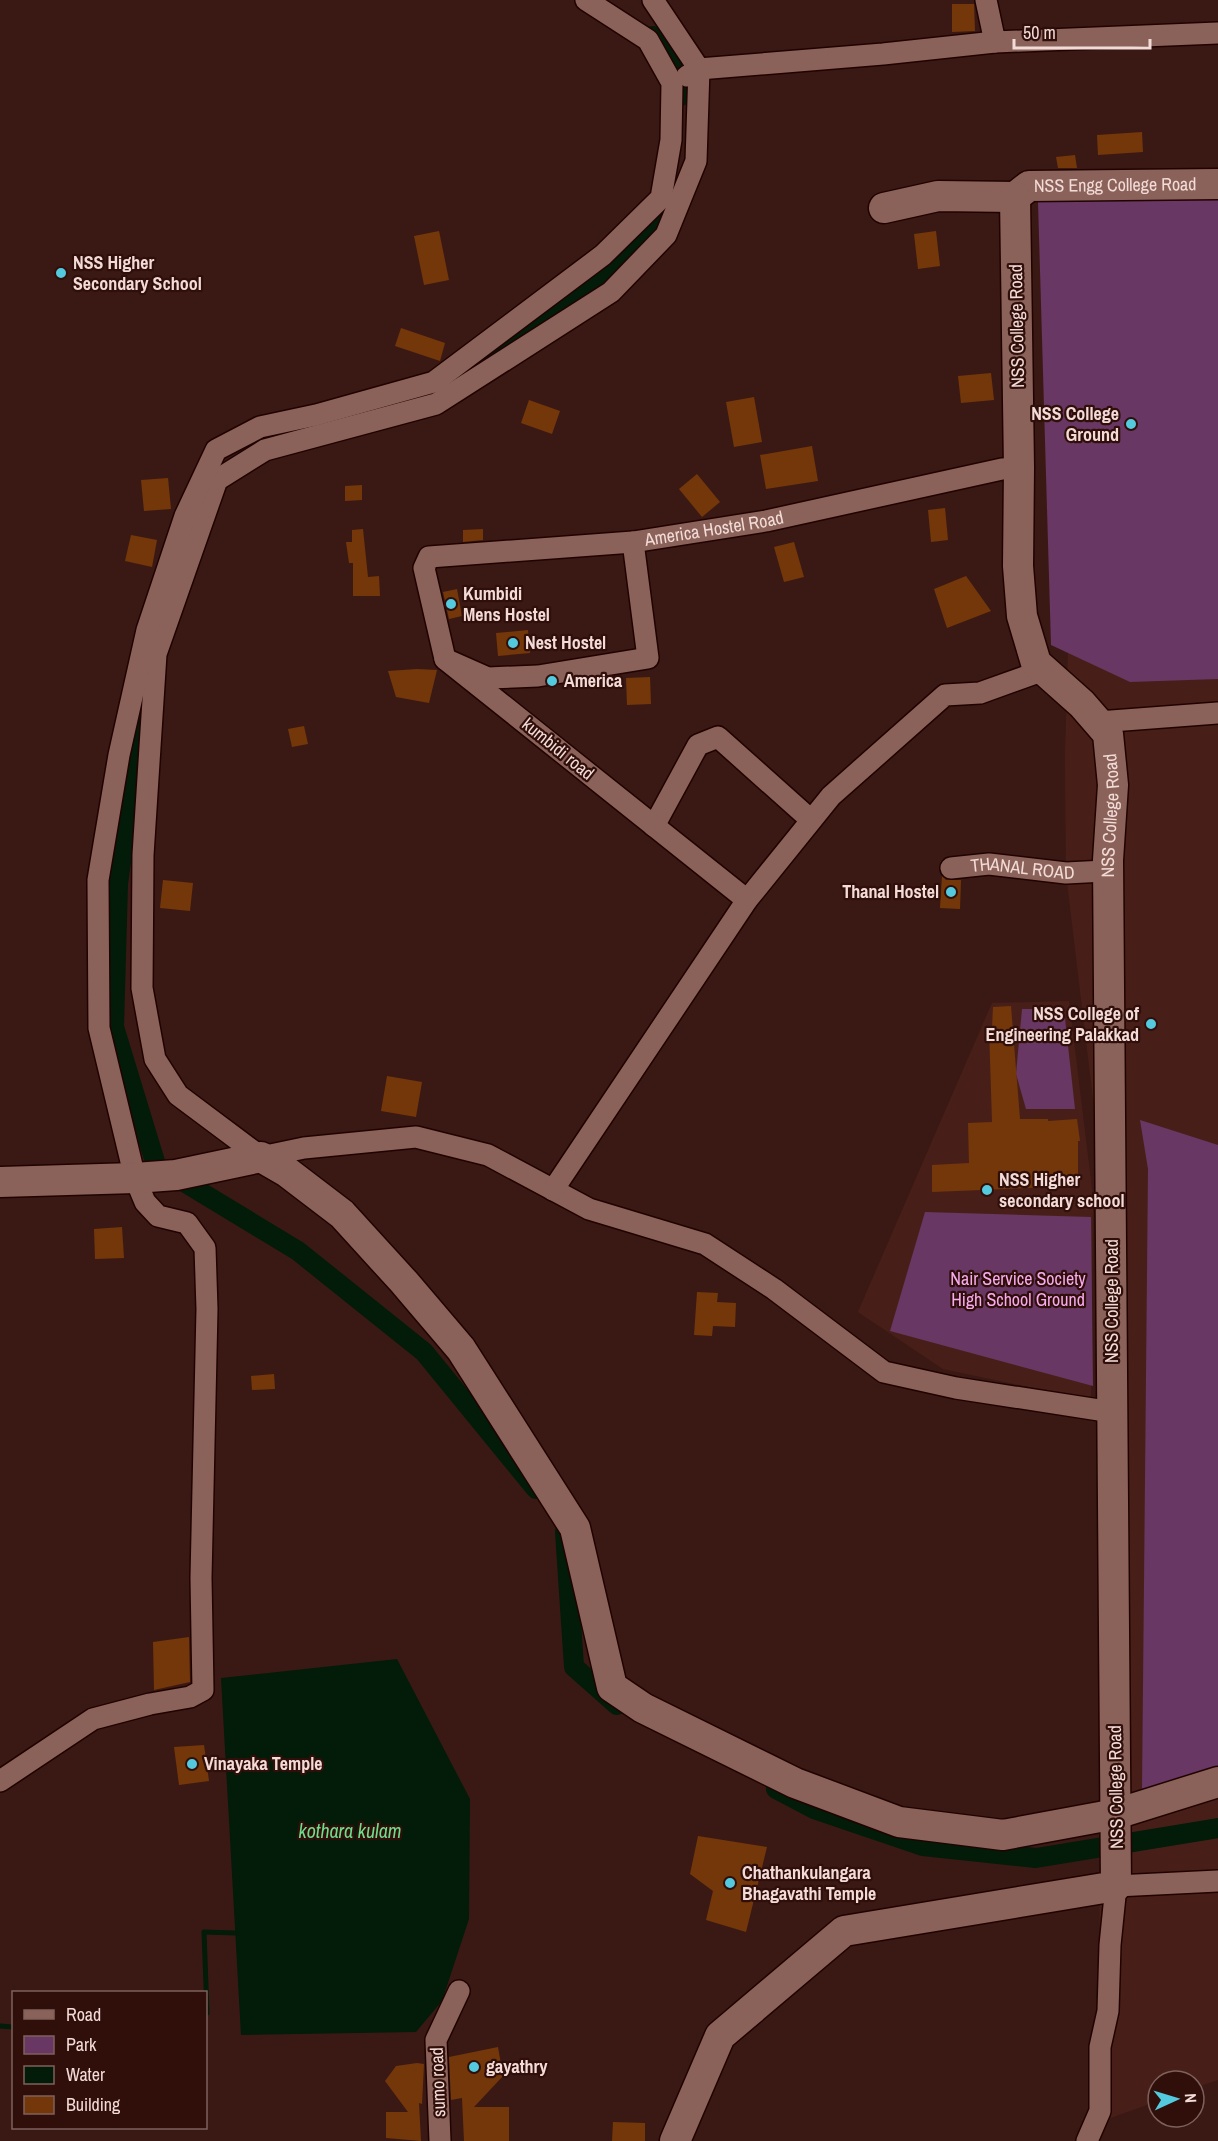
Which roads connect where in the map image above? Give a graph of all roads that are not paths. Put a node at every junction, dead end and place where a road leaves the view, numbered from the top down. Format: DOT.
graph roads {
  1 [pos="585,0"];
  2 [pos="652,0"];
  3 [pos="986,0"];
  4 [pos="1218,33"];
  5 [pos="995,42"];
  6 [pos="699,69"];
  7 [pos="672,83"];
  8 [pos="1218,184"];
  9 [pos="1015,196"];
  10 [pos="884,208"];
  11 [pos="1019,468"];
  12 [pos="633,542"];
  13 [pos="446,659"];
  14 [pos="1044,670"];
  15 [pos="1218,713"];
  16 [pos="1098,722"];
  17 [pos="811,820"];
  18 [pos="654,826"];
  19 [pos="1110,845"];
  20 [pos="951,868"];
  21 [pos="747,900"];
  22 [pos="261,1157"];
  23 [pos="136,1178"];
  24 [pos="0,1182"];
  25 [pos="553,1190"];
  26 [pos="1112,1412"];
  27 [pos="0,1781"];
  28 [pos="1218,1782"];
  29 [pos="1116,1820"];
  30 [pos="1116,1879"];
  31 [pos="1218,1881"];
  32 [pos="459,1991"];
  33 [pos="440,2141"];
  34 [pos="675,2141"];
  35 [pos="1087,2141"];
  1 -- 7 [label="street"];
  2 -- 6 [label="street"];
  3 -- 5 [label="street"];
  4 -- 5 [label="street"];
  5 -- 6 [label="street"];
  6 -- 7 [label="street"];
  6 -- 22 [label="street"];
  7 -- 23 [label="street"];
  8 -- 9 [label="main road, NSS Engg College Road"];
  9 -- 10 [label="main road"];
  9 -- 11 [label="main road, NSS College Road"];
  11 -- 12 [label="street, America Hostel Road"];
  11 -- 14 [label="main road, NSS College Road"];
  12 -- 13 [label="street"];
  12 -- 13 [label="street, America Hostel Road"];
  13 -- 18 [label="street, kumbidi road"];
  14 -- 16 [label="main road, NSS College Road"];
  14 -- 17 [label="street"];
  15 -- 16 [label="street"];
  16 -- 19 [label="main road, NSS College Road"];
  17 -- 18 [label="street"];
  17 -- 21 [label="street"];
  18 -- 21 [label="street, kumbidi road"];
  19 -- 20 [label="street, THANAL ROAD"];
  19 -- 26 [label="main road, NSS College Road"];
  21 -- 25 [label="street"];
  22 -- 23 [label="main road"];
  22 -- 25 [label="street"];
  22 -- 29 [label="main road"];
  23 -- 24 [label="main road"];
  23 -- 27 [label="street"];
  25 -- 26 [label="street"];
  26 -- 29 [label="main road, NSS College Road"];
  28 -- 29 [label="main road"];
  29 -- 30 [label="main road, NSS College Road"];
  30 -- 31 [label="street"];
  30 -- 34 [label="main road"];
  30 -- 35 [label="street"];
  32 -- 33 [label="street, sumo road"];
}
